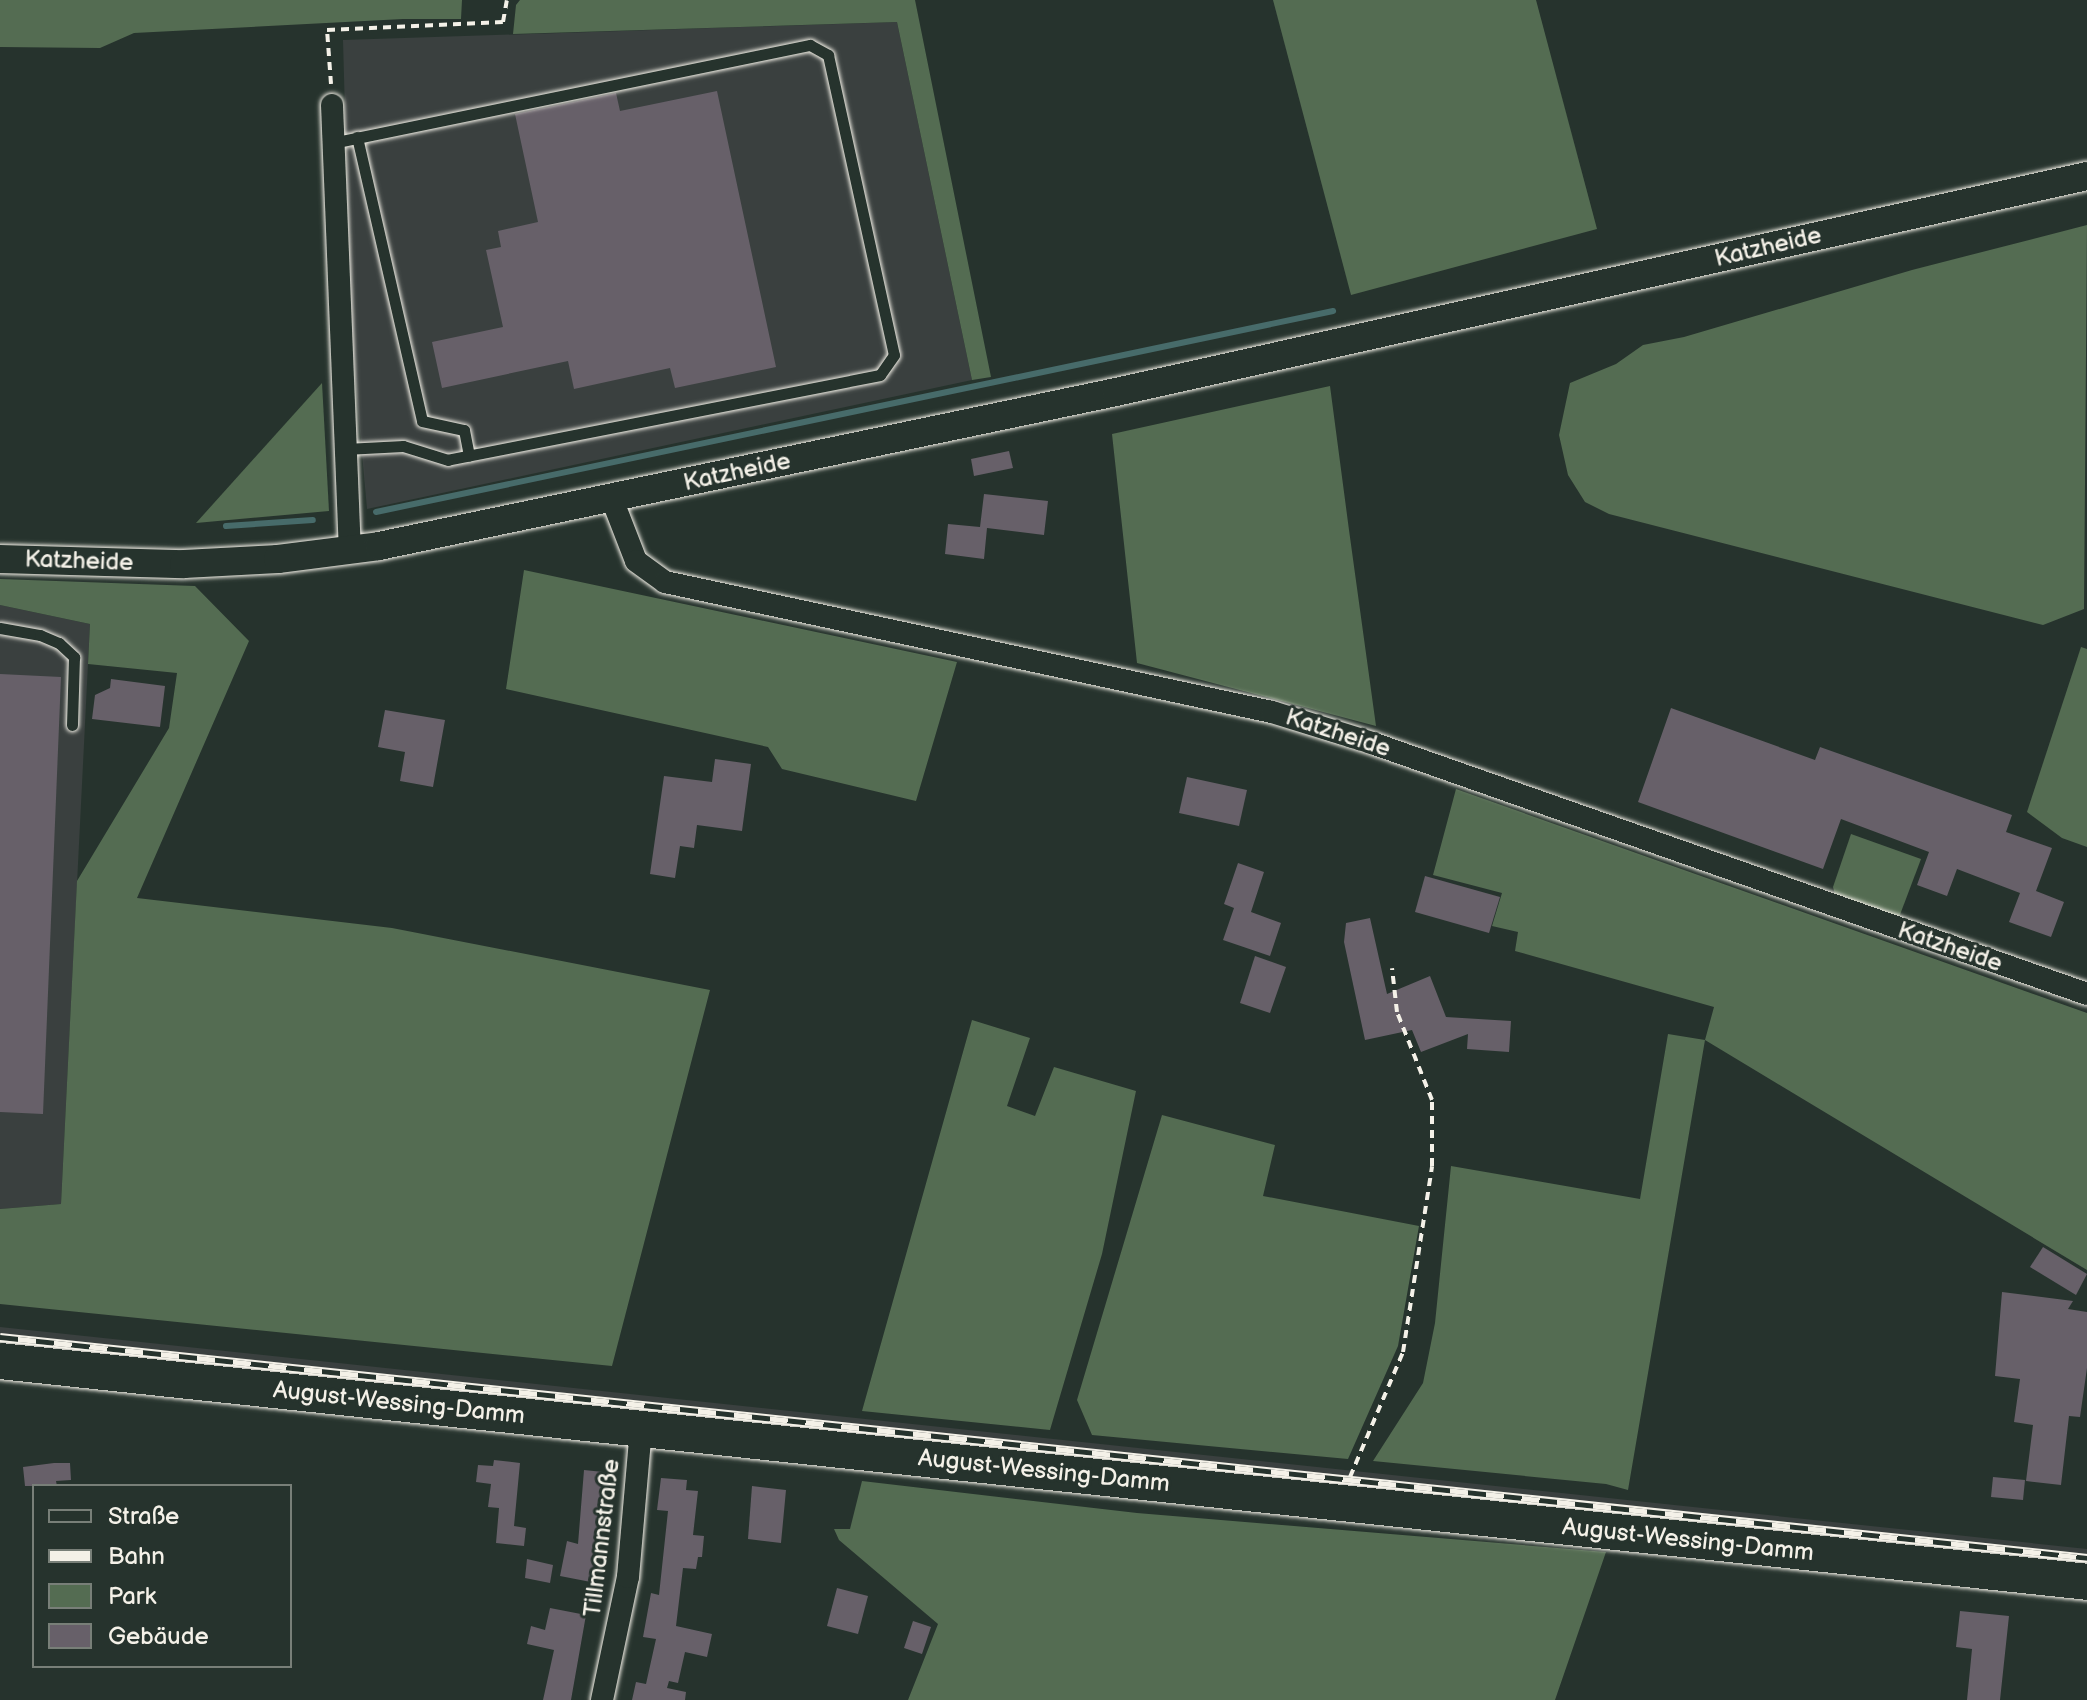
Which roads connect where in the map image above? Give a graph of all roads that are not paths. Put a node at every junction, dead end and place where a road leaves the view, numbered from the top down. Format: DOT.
graph roads {
  1 [pos="332,105"];
  2 [pos="357,137"];
  3 [pos="332,143"];
  4 [pos="2084,177"];
  5 [pos="344,449"];
  6 [pos="469,456"];
  7 [pos="612,499"];
  8 [pos="350,550"];
  9 [pos="0,559"];
  10 [pos="0,628"];
  11 [pos="72,725"];
  12 [pos="2087,994"];
  13 [pos="0,1361"];
  14 [pos="641,1429"];
  15 [pos="2087,1582"];
  16 [pos="602,1700"];
  1 -- 3 [label="street"];
  2 -- 3 [label="lane"];
  2 -- 6 [label="lane"];
  2 -- 6 [label="lane"];
  3 -- 5 [label="street"];
  4 -- 7 [label="street, Katzheide"];
  5 -- 6 [label="lane"];
  5 -- 8 [label="street"];
  7 -- 8 [label="street, Katzheide"];
  7 -- 12 [label="street, Katzheide"];
  8 -- 9 [label="street, Katzheide"];
  10 -- 11 [label="lane"];
  13 -- 14 [label="main road, August-Wessing-Damm"];
  14 -- 15 [label="main road, August-Wessing-Damm"];
  14 -- 16 [label="street, Tillmannstraße"];
}
